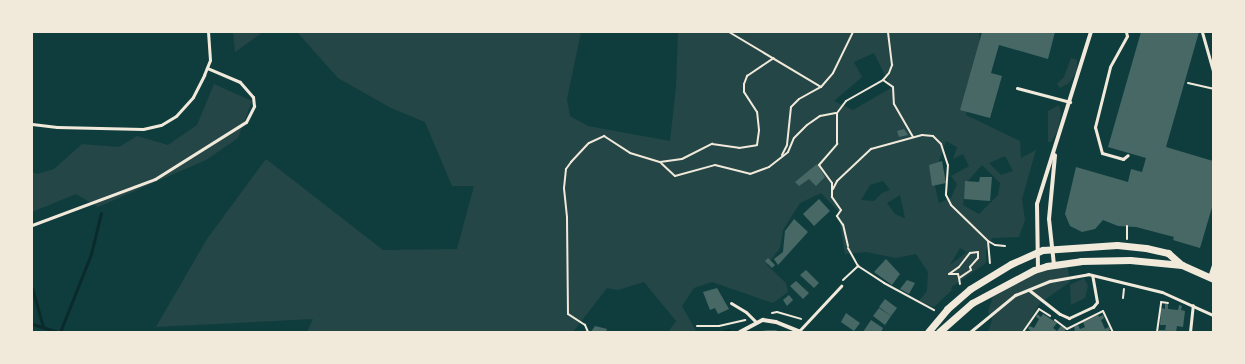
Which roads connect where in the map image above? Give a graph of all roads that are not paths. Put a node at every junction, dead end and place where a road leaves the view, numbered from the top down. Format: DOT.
graph roads {
  1 [pos="208,32"];
  2 [pos="1091,32"];
  3 [pos="1126,32"];
  4 [pos="1202,32"];
  5 [pos="207,68"];
  6 [pos="1213,71"];
  7 [pos="1016,88"];
  8 [pos="1070,102"];
  9 [pos="32,124"];
  10 [pos="1056,144"];
  11 [pos="1128,155"];
  12 [pos="32,225"];
  13 [pos="1052,249"];
  14 [pos="1037,253"];
  15 [pos="1054,265"];
  16 [pos="1182,265"];
  17 [pos="1213,265"];
  18 [pos="1038,269"];
  19 [pos="1092,275"];
  20 [pos="1211,278"];
  21 [pos="840,285"];
  22 [pos="1029,290"];
  23 [pos="731,303"];
  24 [pos="1193,305"];
  25 [pos="1213,316"];
  26 [pos="756,322"];
  27 [pos="740,332"];
  28 [pos="800,332"];
  29 [pos="928,332"];
  30 [pos="939,332"];
  31 [pos="971,332"];
  32 [pos="1190,332"];
  1 -- 5 [label="lane"];
  2 -- 8 [label="street"];
  3 -- 11 [label="lane"];
  4 -- 6 [label="lane"];
  5 -- 9 [label="lane"];
  5 -- 12 [label="lane"];
  7 -- 8 [label="lane"];
  8 -- 10 [label="street"];
  10 -- 13 [label="street"];
  10 -- 14 [label="street"];
  13 -- 14 [label="street"];
  13 -- 15 [label="street"];
  13 -- 16 [label="street"];
  14 -- 18 [label="street"];
  14 -- 29 [label="street"];
  15 -- 16 [label="street"];
  15 -- 18 [label="street"];
  16 -- 20 [label="street"];
  17 -- 20 [label="lane"];
  18 -- 30 [label="street"];
  19 -- 22 [label="lane"];
  19 -- 22 [label="lane"];
  19 -- 24 [label="lane"];
  21 -- 28 [label="lane"];
  22 -- 31 [label="lane"];
  23 -- 26 [label="lane"];
  24 -- 25 [label="lane"];
  24 -- 32 [label="lane"];
  26 -- 27 [label="street"];
  26 -- 28 [label="street"];
}
